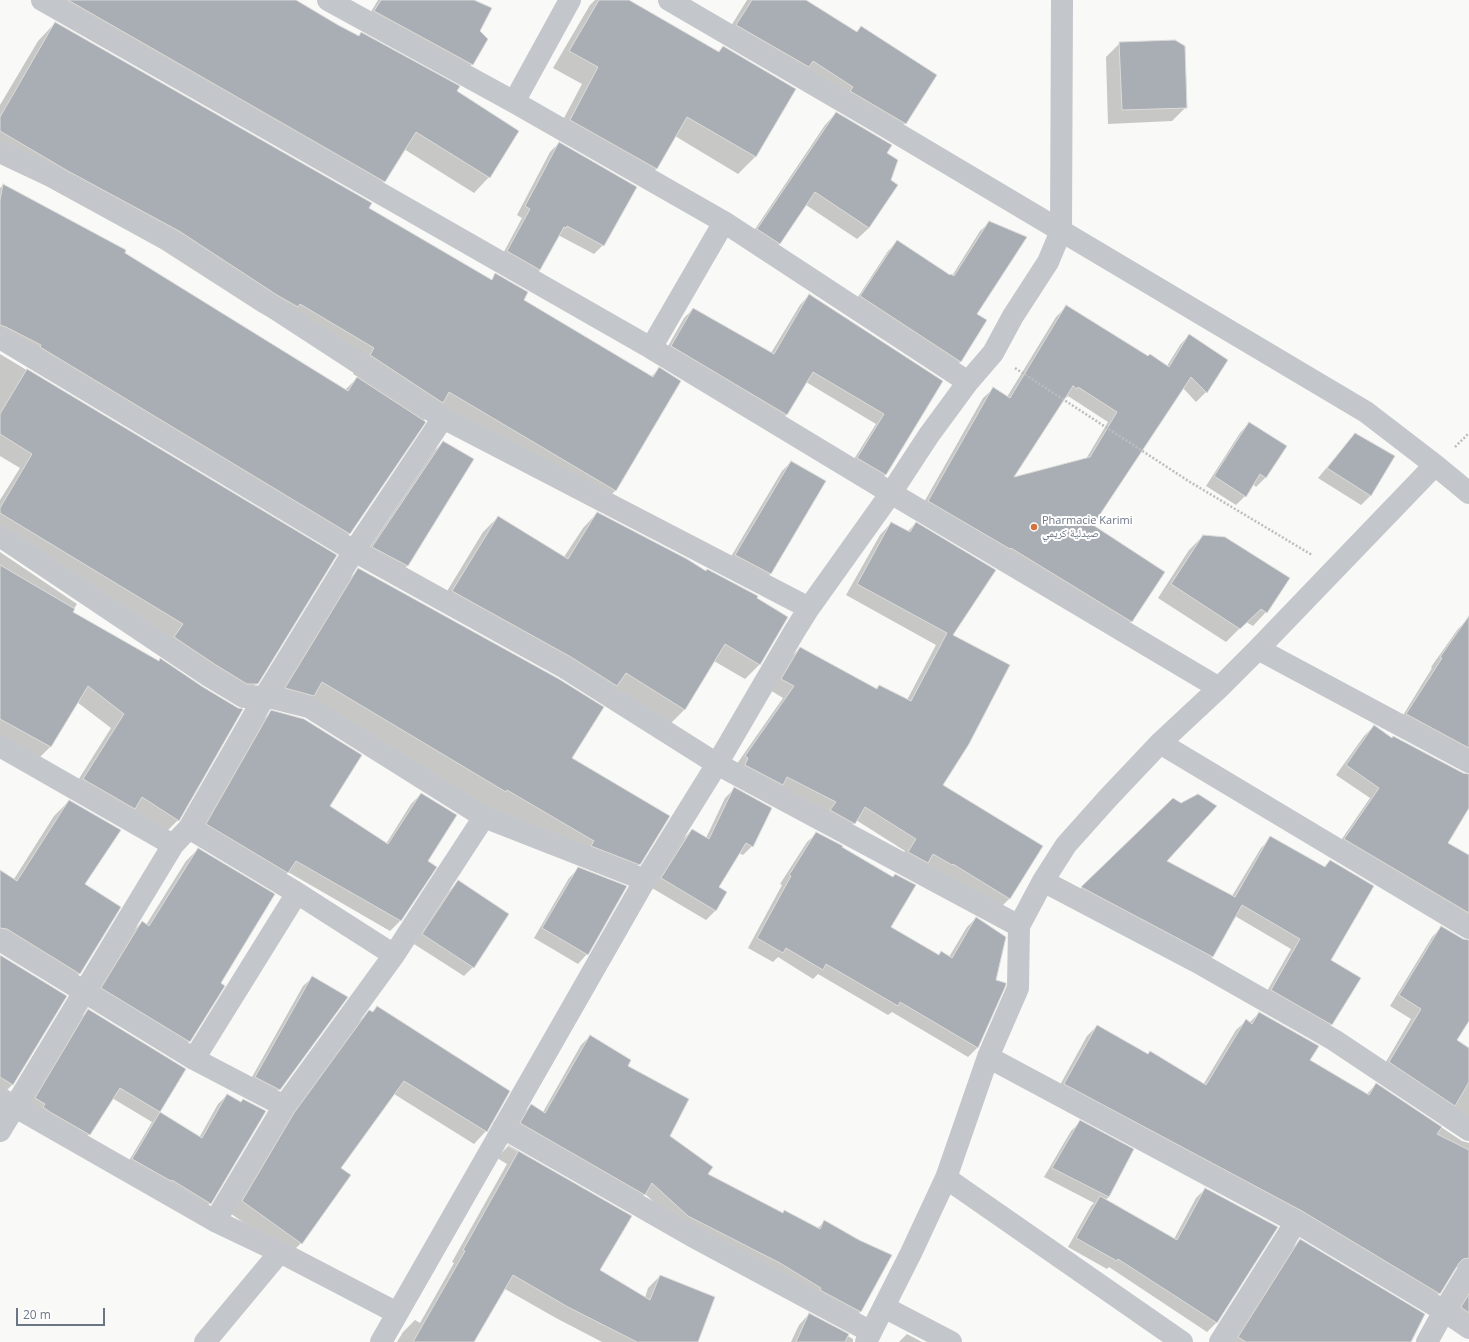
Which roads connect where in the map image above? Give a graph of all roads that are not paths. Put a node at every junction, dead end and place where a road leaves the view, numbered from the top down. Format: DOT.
graph roads {
  1 [pos="42,0"];
  2 [pos="328,0"];
  3 [pos="570,0"];
  4 [pos="669,0"];
  5 [pos="1062,0"];
  6 [pos="514,102"];
  7 [pos="0,152"];
  8 [pos="724,222"];
  9 [pos="1061,231"];
  10 [pos="0,338"];
  11 [pos="651,348"];
  12 [pos="968,382"];
  13 [pos="443,418"];
  14 [pos="1435,465"];
  15 [pos="891,493"];
  16 [pos="1469,494"];
  17 [pos="0,536"];
  18 [pos="354,551"];
  19 [pos="809,608"];
  20 [pos="1258,649"];
  21 [pos="1219,688"];
  22 [pos="265,696"];
  23 [pos="1160,743"];
  24 [pos="0,746"];
  25 [pos="1469,762"];
  26 [pos="718,764"];
  27 [pos="484,817"];
  28 [pos="189,828"];
  29 [pos="173,845"];
  30 [pos="645,880"];
  31 [pos="1043,881"];
  32 [pos="298,893"];
  33 [pos="1019,926"];
  34 [pos="1469,928"];
  35 [pos="0,940"];
  36 [pos="394,955"];
  37 [pos="84,992"];
  38 [pos="988,1057"];
  39 [pos="194,1059"];
  40 [pos="7,1102"];
  41 [pos="284,1106"];
  42 [pos="503,1128"];
  43 [pos="1469,1130"];
  44 [pos="0,1131"];
  45 [pos="946,1178"];
  46 [pos="215,1221"];
  47 [pos="1296,1222"];
  48 [pos="280,1252"];
  49 [pos="1469,1270"];
  50 [pos="884,1307"];
  51 [pos="1444,1311"];
  52 [pos="397,1313"];
  53 [pos="1469,1328"];
  54 [pos="869,1337"];
  55 [pos="205,1342"];
  56 [pos="381,1342"];
  57 [pos="951,1342"];
  58 [pos="1182,1342"];
  59 [pos="1220,1342"];
  60 [pos="1427,1342"];
  1 -- 11 [label="street"];
  2 -- 6 [label="street"];
  3 -- 6 [label="street"];
  4 -- 9 [label="street"];
  5 -- 9 [label="street"];
  6 -- 8 [label="street"];
  7 -- 13 [label="street"];
  8 -- 11 [label="street"];
  8 -- 12 [label="street"];
  9 -- 12 [label="street"];
  9 -- 14 [label="street"];
  10 -- 18 [label="street"];
  11 -- 15 [label="street"];
  12 -- 15 [label="street"];
  13 -- 18 [label="street"];
  13 -- 19 [label="street"];
  14 -- 16 [label="street"];
  14 -- 20 [label="street"];
  15 -- 19 [label="street"];
  15 -- 21 [label="street"];
  17 -- 22 [label="street"];
  18 -- 22 [label="street"];
  18 -- 26 [label="street"];
  19 -- 26 [label="street"];
  20 -- 21 [label="street"];
  20 -- 25 [label="street"];
  21 -- 23 [label="street"];
  22 -- 27 [label="street"];
  22 -- 28 [label="street"];
  23 -- 31 [label="street"];
  23 -- 34 [label="street"];
  24 -- 29 [label="street"];
  26 -- 30 [label="street"];
  26 -- 33 [label="street"];
  27 -- 30 [label="street"];
  27 -- 36 [label="street"];
  28 -- 29 [label="street"];
  28 -- 32 [label="street"];
  29 -- 37 [label="street"];
  30 -- 42 [label="street"];
  31 -- 33 [label="street"];
  31 -- 43 [label="street"];
  32 -- 36 [label="street"];
  32 -- 39 [label="street"];
  33 -- 38 [label="street"];
  35 -- 37 [label="street"];
  36 -- 41 [label="street"];
  37 -- 39 [label="street"];
  37 -- 40 [label="street"];
  38 -- 45 [label="street"];
  38 -- 47 [label="street"];
  39 -- 41 [label="street"];
  40 -- 44 [label="street"];
  40 -- 46 [label="street"];
  41 -- 46 [label="street"];
  42 -- 52 [label="street"];
  42 -- 54 [label="street"];
  45 -- 50 [label="street"];
  45 -- 58 [label="street"];
  46 -- 48 [label="street"];
  47 -- 51 [label="street"];
  47 -- 59 [label="street"];
  48 -- 52 [label="street"];
  48 -- 55 [label="street"];
  49 -- 51 [label="street"];
  50 -- 54 [label="street"];
  50 -- 57 [label="street"];
  51 -- 53 [label="street"];
  51 -- 60 [label="street"];
  52 -- 56 [label="street"];
}
